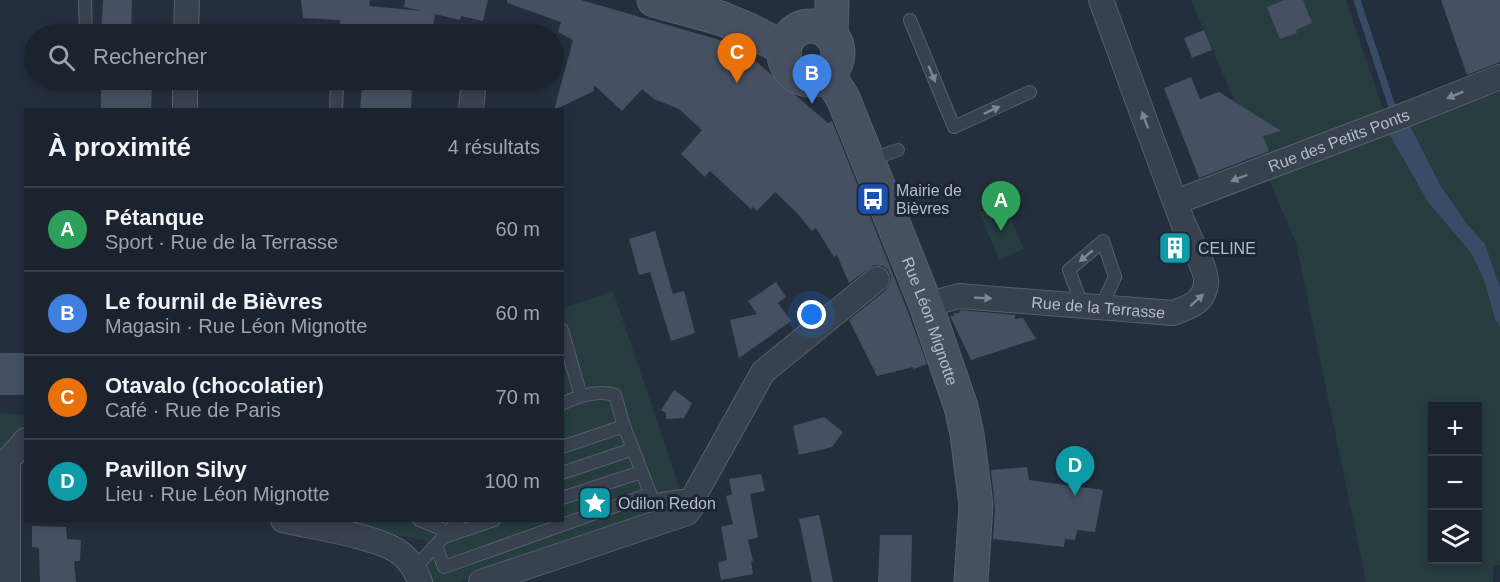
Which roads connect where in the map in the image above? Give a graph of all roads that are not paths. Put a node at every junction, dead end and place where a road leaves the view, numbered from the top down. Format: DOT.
graph roads {
  1 [pos="85,0"];
  2 [pos="187,0"];
  3 [pos="654,0"];
  4 [pos="832,0"];
  5 [pos="1101,0"];
  6 [pos="719,9"];
  7 [pos="910,20"];
  8 [pos="86,24"];
  9 [pos="186,24"];
  10 [pos="810,28"];
  11 [pos="828,75"];
  12 [pos="1500,77"];
  13 [pos="185,90"];
  14 [pos="338,90"];
  15 [pos="473,90"];
  16 [pos="1030,92"];
  17 [pos="184,108"];
  18 [pos="336,108"];
  19 [pos="471,108"];
  20 [pos="898,150"];
  21 [pos="868,160"];
  22 [pos="1176,202"];
  23 [pos="877,279"];
  24 [pos="926,305"];
  25 [pos="1091,306"];
  26 [pos="564,337"];
  27 [pos="581,396"];
  28 [pos="564,403"];
  29 [pos="624,426"];
  30 [pos="24,442"];
  31 [pos="564,446"];
  32 [pos="633,449"];
  33 [pos="564,472"];
  34 [pos="641,472"];
  35 [pos="650,495"];
  36 [pos="694,496"];
  37 [pos="564,497"];
  38 [pos="291,522"];
  39 [pos="424,522"];
  40 [pos="457,522"];
  41 [pos="488,522"];
  42 [pos="443,538"];
  43 [pos="417,576"];
  44 [pos="8,582"];
  45 [pos="481,582"];
  46 [pos="971,582"];
  1 -- 8 [label="lane"];
  2 -- 9 [label="street"];
  3 -- 6 [label="main road"];
  4 -- 10 [label="main road"];
  22 -- 5 [label="street, Rue de la Terrasse, one-way"];
  6 -- 10 [label="main road"];
  7 -- 16 [label="lane, one-way"];
  10 -- 11 [label="main road"];
  10 -- 11 [label="main road"];
  11 -- 21 [label="main road, Rue Léon Mignotte"];
  12 -- 22 [label="street, Rue des Petits Ponts, one-way"];
  13 -- 17 [label="street"];
  14 -- 18 [label="lane"];
  15 -- 19 [label="street"];
  20 -- 21 [label="lane"];
  21 -- 24 [label="main road, Rue Léon Mignotte"];
  25 -- 22 [label="street, Rue de la Terrasse, one-way"];
  23 -- 36 [label="street"];
  24 -- 25 [label="street, Rue de la Terrasse, one-way"];
  24 -- 46 [label="main road, Rue Léon Mignotte"];
  25 -- 25 [label="lane, one-way"];
  26 -- 27 [label="lane"];
  27 -- 28 [label="lane"];
  27 -- 29 [label="lane"];
  29 -- 31 [label="lane"];
  29 -- 32 [label="lane"];
  30 -- 44 [label="street"];
  32 -- 33 [label="lane"];
  32 -- 34 [label="lane"];
  34 -- 35 [label="lane"];
  34 -- 37 [label="lane"];
  35 -- 36 [label="lane"];
  35 -- 42 [label="lane"];
  36 -- 45 [label="street"];
  38 -- 43 [label="street"];
  39 -- 42 [label="lane"];
  40 -- 42 [label="lane"];
  41 -- 42 [label="lane"];
  42 -- 43 [label="lane"];
}
